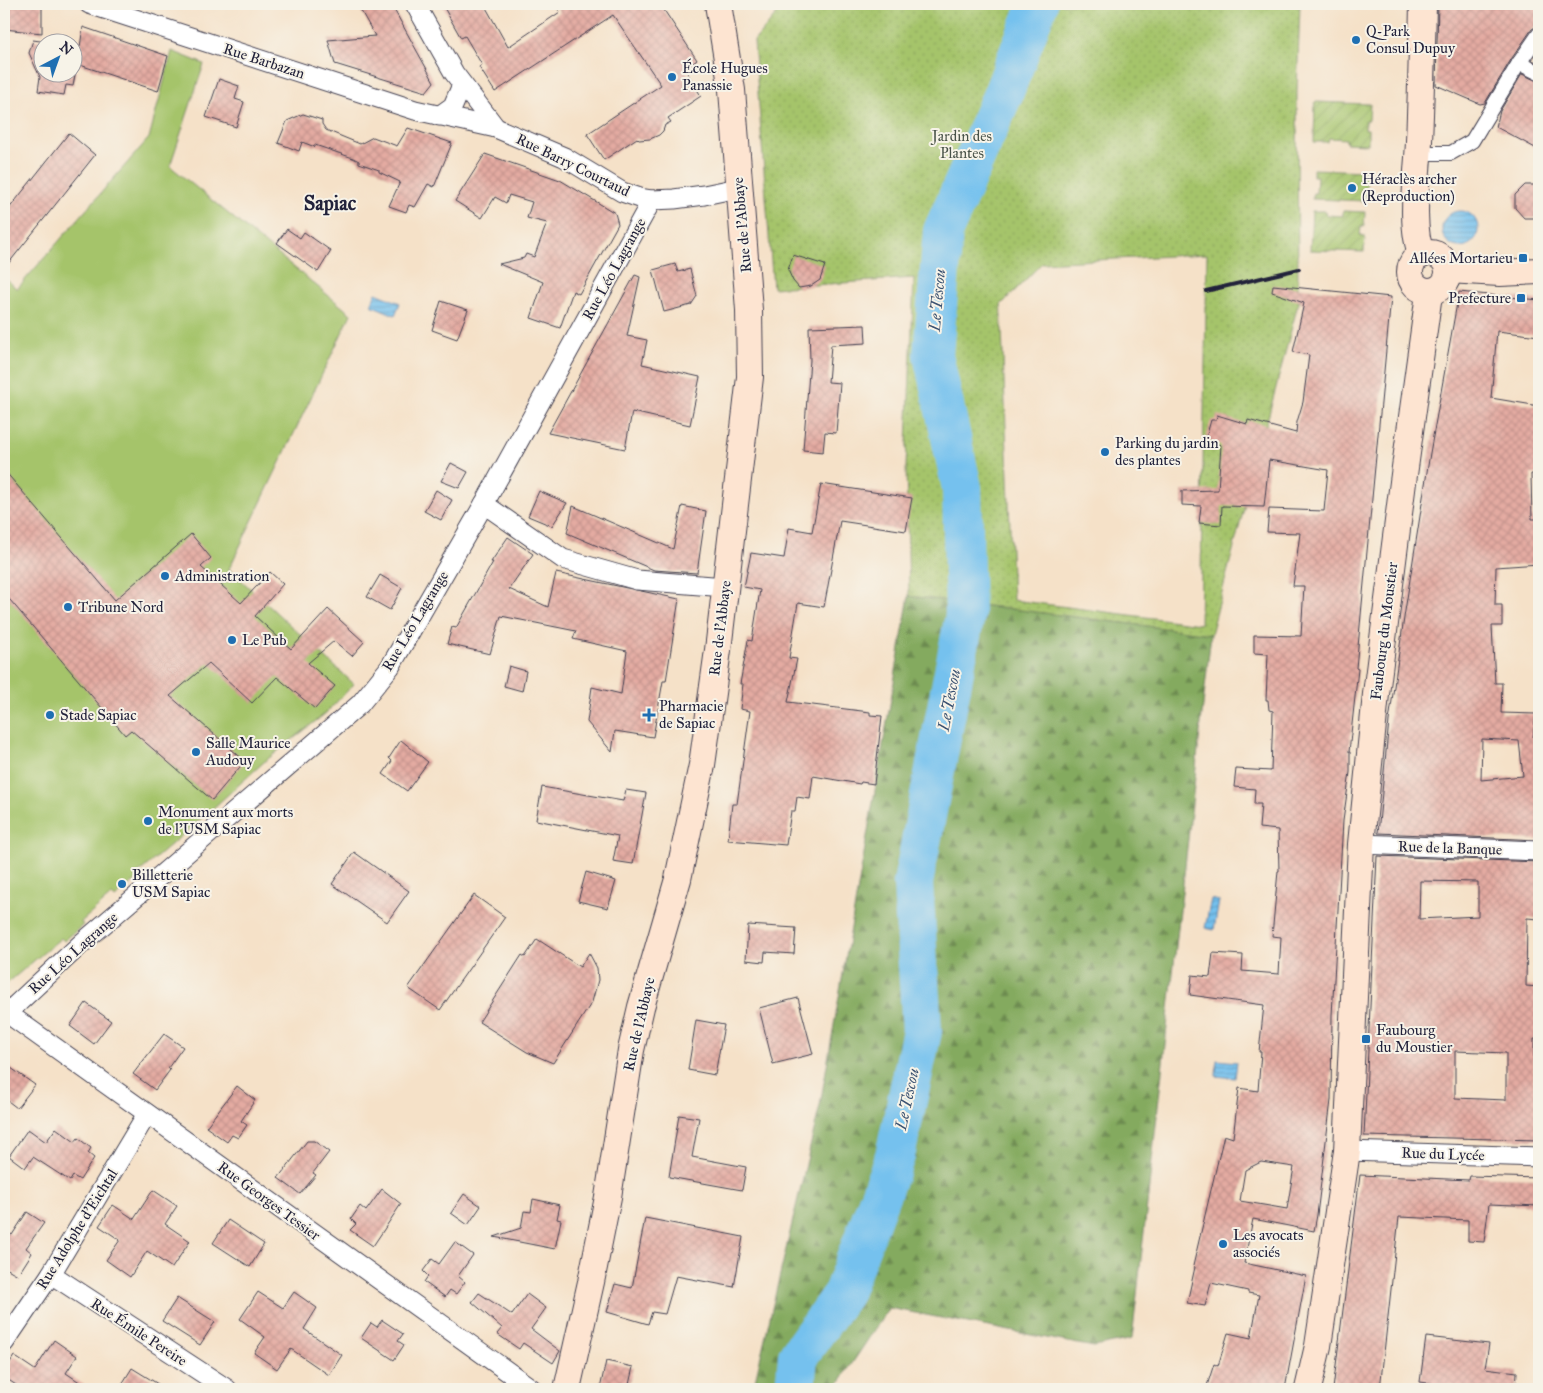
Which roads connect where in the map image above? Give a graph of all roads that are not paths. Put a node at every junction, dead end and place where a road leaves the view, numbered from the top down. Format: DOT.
graph roads {
  1 [pos="90,4"];
  2 [pos="415,4"];
  3 [pos="718,4"];
  4 [pos="1423,4"];
  5 [pos="1539,34"];
  6 [pos="1519,63"];
  7 [pos="1539,73"];
  8 [pos="462,85"];
  9 [pos="439,116"];
  10 [pos="496,128"];
  11 [pos="1419,153"];
  12 [pos="738,188"];
  13 [pos="652,200"];
  14 [pos="1422,254"];
  15 [pos="1448,270"];
  16 [pos="1539,271"];
  17 [pos="1431,291"];
  18 [pos="484,504"];
  19 [pos="725,587"];
  20 [pos="1361,844"];
  21 [pos="1539,851"];
  22 [pos="5,1015"];
  23 [pos="147,1114"];
  24 [pos="1347,1151"];
  25 [pos="1539,1157"];
  26 [pos="50,1274"];
  27 [pos="4,1343"];
  28 [pos="227,1389"];
  29 [pos="532,1389"];
  30 [pos="567,1389"];
  31 [pos="1308,1389"];
  1 -- 9 [label="street, Rue Barbazan"];
  2 -- 8 [label="street, Rue Barry Courtaud"];
  3 -- 12 [label="main road, Rue de l'Abbaye"];
  4 -- 11 [label="main road"];
  5 -- 6 [label="street"];
  6 -- 7 [label="street"];
  6 -- 11 [label="street"];
  8 -- 9 [label="street"];
  8 -- 10 [label="street, Rue Barry Courtaud"];
  9 -- 10 [label="street, Rue Barbazan"];
  10 -- 13 [label="street, Rue Barry Courtaud"];
  11 -- 14 [label="main road"];
  12 -- 13 [label="street, Rue Barry Courtaud"];
  12 -- 19 [label="main road, Rue de l'Abbaye"];
  13 -- 18 [label="street, Rue Léo Lagrange"];
  14 -- 15 [label="main road"];
  14 -- 17 [label="main road"];
  15 -- 16 [label="main road"];
  15 -- 17 [label="main road"];
  17 -- 20 [label="main road, Faubourg du Moustier"];
  18 -- 19 [label="street"];
  18 -- 22 [label="street, Rue Léo Lagrange"];
  19 -- 30 [label="main road, Rue de l'Abbaye"];
  20 -- 21 [label="street, Rue de la Banque"];
  20 -- 24 [label="main road, Faubourg du Moustier"];
  22 -- 23 [label="street, Rue Georges Tessier"];
  23 -- 26 [label="street, Rue Adolphe d'Eichtal"];
  23 -- 29 [label="street, Rue Georges Tessier"];
  24 -- 25 [label="street, Rue du Lycée"];
  24 -- 31 [label="main road, Faubourg du Moustier"];
  26 -- 27 [label="street, Rue Adolphe d'Eichtal"];
  26 -- 28 [label="street, Rue Émile Pereire"];
}
